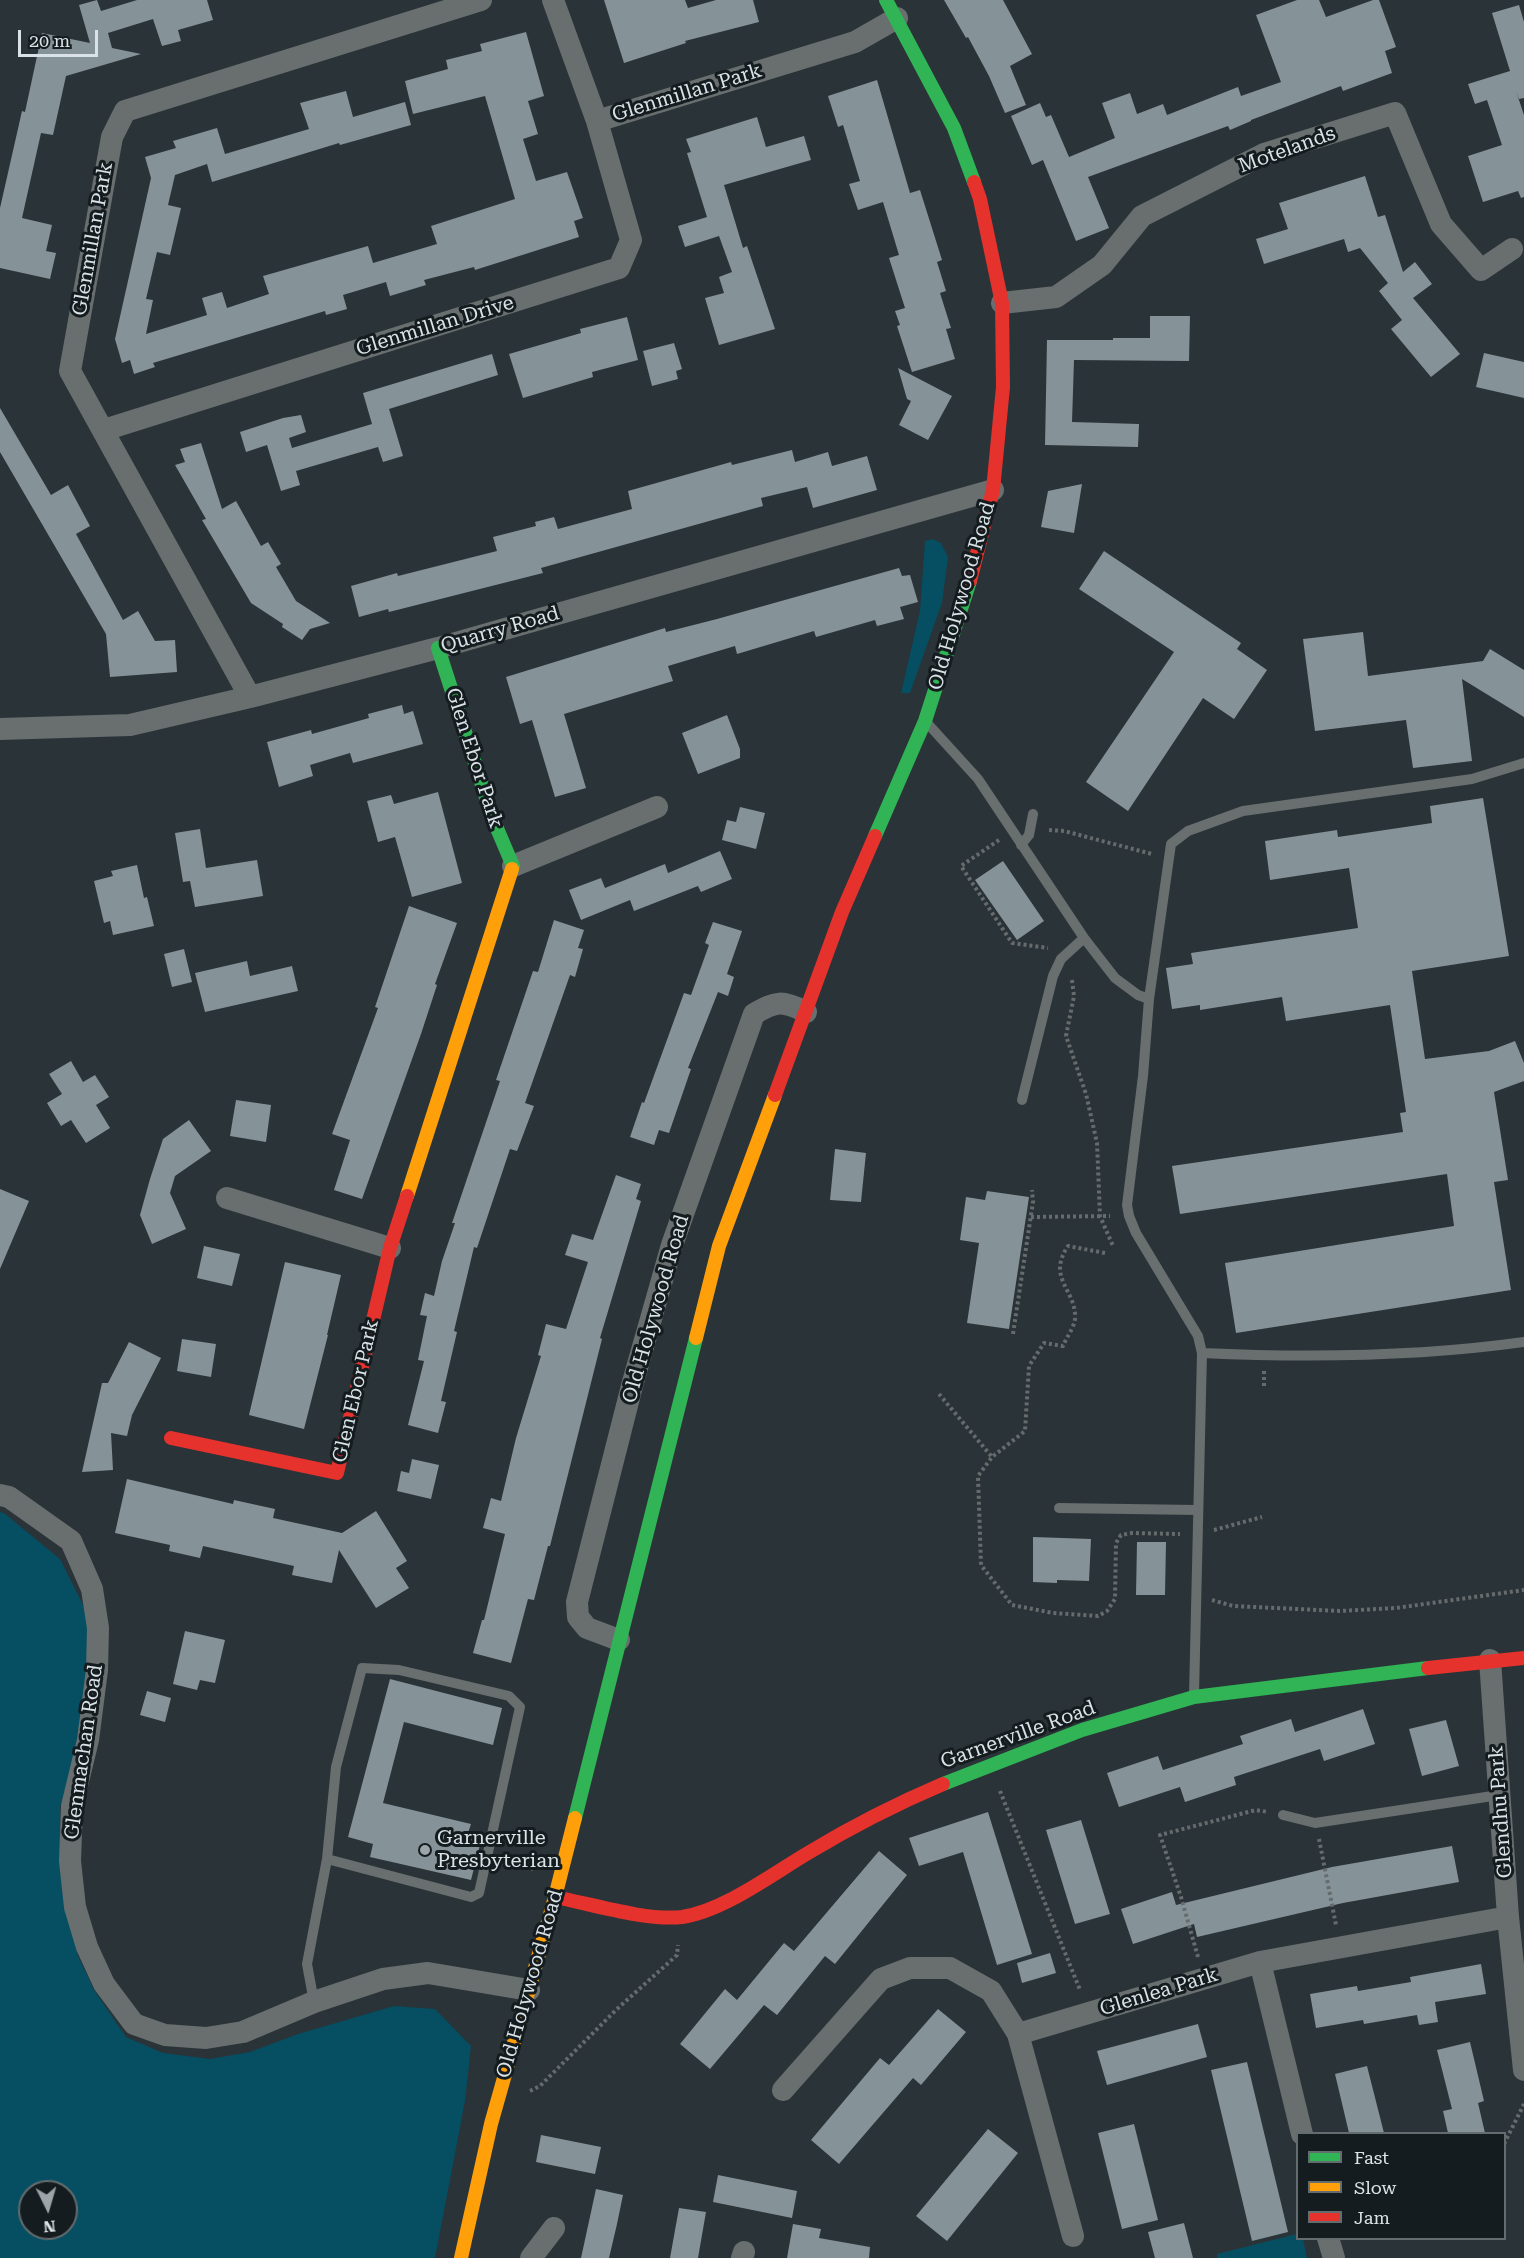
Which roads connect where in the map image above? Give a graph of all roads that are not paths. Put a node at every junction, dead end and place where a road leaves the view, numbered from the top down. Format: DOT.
graph roads {
  1 [pos="481,0"];
  2 [pos="553,0"];
  3 [pos="892,9"];
  4 [pos="597,121"];
  5 [pos="1512,249"];
  6 [pos="1002,303"];
  7 [pos="104,430"];
  8 [pos="993,490"];
  9 [pos="438,648"];
  10 [pos="250,697"];
  11 [pos="925,721"];
  12 [pos="0,729"];
  13 [pos="1524,763"];
  14 [pos="657,807"];
  15 [pos="1033,814"];
  16 [pos="1021,845"];
  17 [pos="513,866"];
  18 [pos="1084,938"];
  19 [pos="1149,999"];
  20 [pos="806,1012"];
  21 [pos="1022,1100"];
  22 [pos="227,1198"];
  23 [pos="390,1248"];
  24 [pos="1524,1342"];
  25 [pos="1202,1353"];
  26 [pos="171,1438"];
  27 [pos="0,1495"];
  28 [pos="1059,1508"];
  29 [pos="1197,1510"];
  30 [pos="619,1640"];
  31 [pos="1524,1658"];
  32 [pos="1490,1660"];
  33 [pos="1194,1697"];
  34 [pos="1500,1795"];
  35 [pos="1283,1815"];
  36 [pos="327,1859"];
  37 [pos="555,1897"];
  38 [pos="1508,1917"];
  39 [pos="1260,1962"];
  40 [pos="529,1990"];
  41 [pos="314,2002"];
  42 [pos="1018,2034"];
  43 [pos="1524,2070"];
  44 [pos="783,2090"];
  45 [pos="1302,2132"];
  46 [pos="554,2228"];
  47 [pos="1073,2236"];
  48 [pos="1329,2240"];
  49 [pos="461,2258"];
  50 [pos="531,2258"];
  51 [pos="1334,2258"];
  1 -- 7 [label="street, Glenmillan Park"];
  2 -- 4 [label="street, Glenmillan Park"];
  3 -- 4 [label="street, Glenmillan Park"];
  3 -- 6 [label="street, Old Holywood Road"];
  4 -- 7 [label="street, Glenmillan Drive"];
  5 -- 6 [label="street, Motelands"];
  6 -- 8 [label="street, Old Holywood Road"];
  7 -- 10 [label="street, Glenmillan Park"];
  8 -- 9 [label="street, Quarry Road"];
  8 -- 11 [label="street, Old Holywood Road"];
  9 -- 10 [label="street, Quarry Road"];
  9 -- 17 [label="street, Glen Ebor Park"];
  10 -- 12 [label="street, Quarry Road"];
  11 -- 16 [label="lane"];
  11 -- 20 [label="street, Old Holywood Road"];
  13 -- 19 [label="lane"];
  14 -- 17 [label="street"];
  15 -- 16 [label="lane"];
  16 -- 18 [label="lane"];
  17 -- 23 [label="street, Glen Ebor Park"];
  18 -- 19 [label="lane"];
  18 -- 21 [label="lane"];
  19 -- 25 [label="lane"];
  20 -- 30 [label="street, Old Holywood Road"];
  20 -- 30 [label="street, Old Holywood Road"];
  22 -- 23 [label="street"];
  23 -- 26 [label="street, Glen Ebor Park"];
  24 -- 25 [label="lane"];
  25 -- 29 [label="lane"];
  27 -- 41 [label="street, Glenmachan Road"];
  28 -- 29 [label="lane"];
  29 -- 33 [label="lane"];
  30 -- 37 [label="street, Old Holywood Road"];
  31 -- 32 [label="street, Garnerville Road"];
  32 -- 33 [label="street, Garnerville Road"];
  32 -- 34 [label="street, Glendhu Park"];
  33 -- 37 [label="street, Garnerville Road"];
  34 -- 35 [label="lane"];
  34 -- 38 [label="street, Glendhu Park"];
  36 -- 36 [label="lane"];
  36 -- 41 [label="lane"];
  37 -- 40 [label="street, Old Holywood Road"];
  38 -- 39 [label="street, Glenlea Park"];
  38 -- 43 [label="street, Glendhu Park"];
  39 -- 42 [label="street, Glenlea Park"];
  39 -- 45 [label="street"];
  40 -- 41 [label="street, Glenmachan Road"];
  40 -- 49 [label="street, Old Holywood Road"];
  42 -- 44 [label="street"];
  42 -- 47 [label="street"];
  46 -- 50 [label="street"];
  48 -- 51 [label="street"];
}
